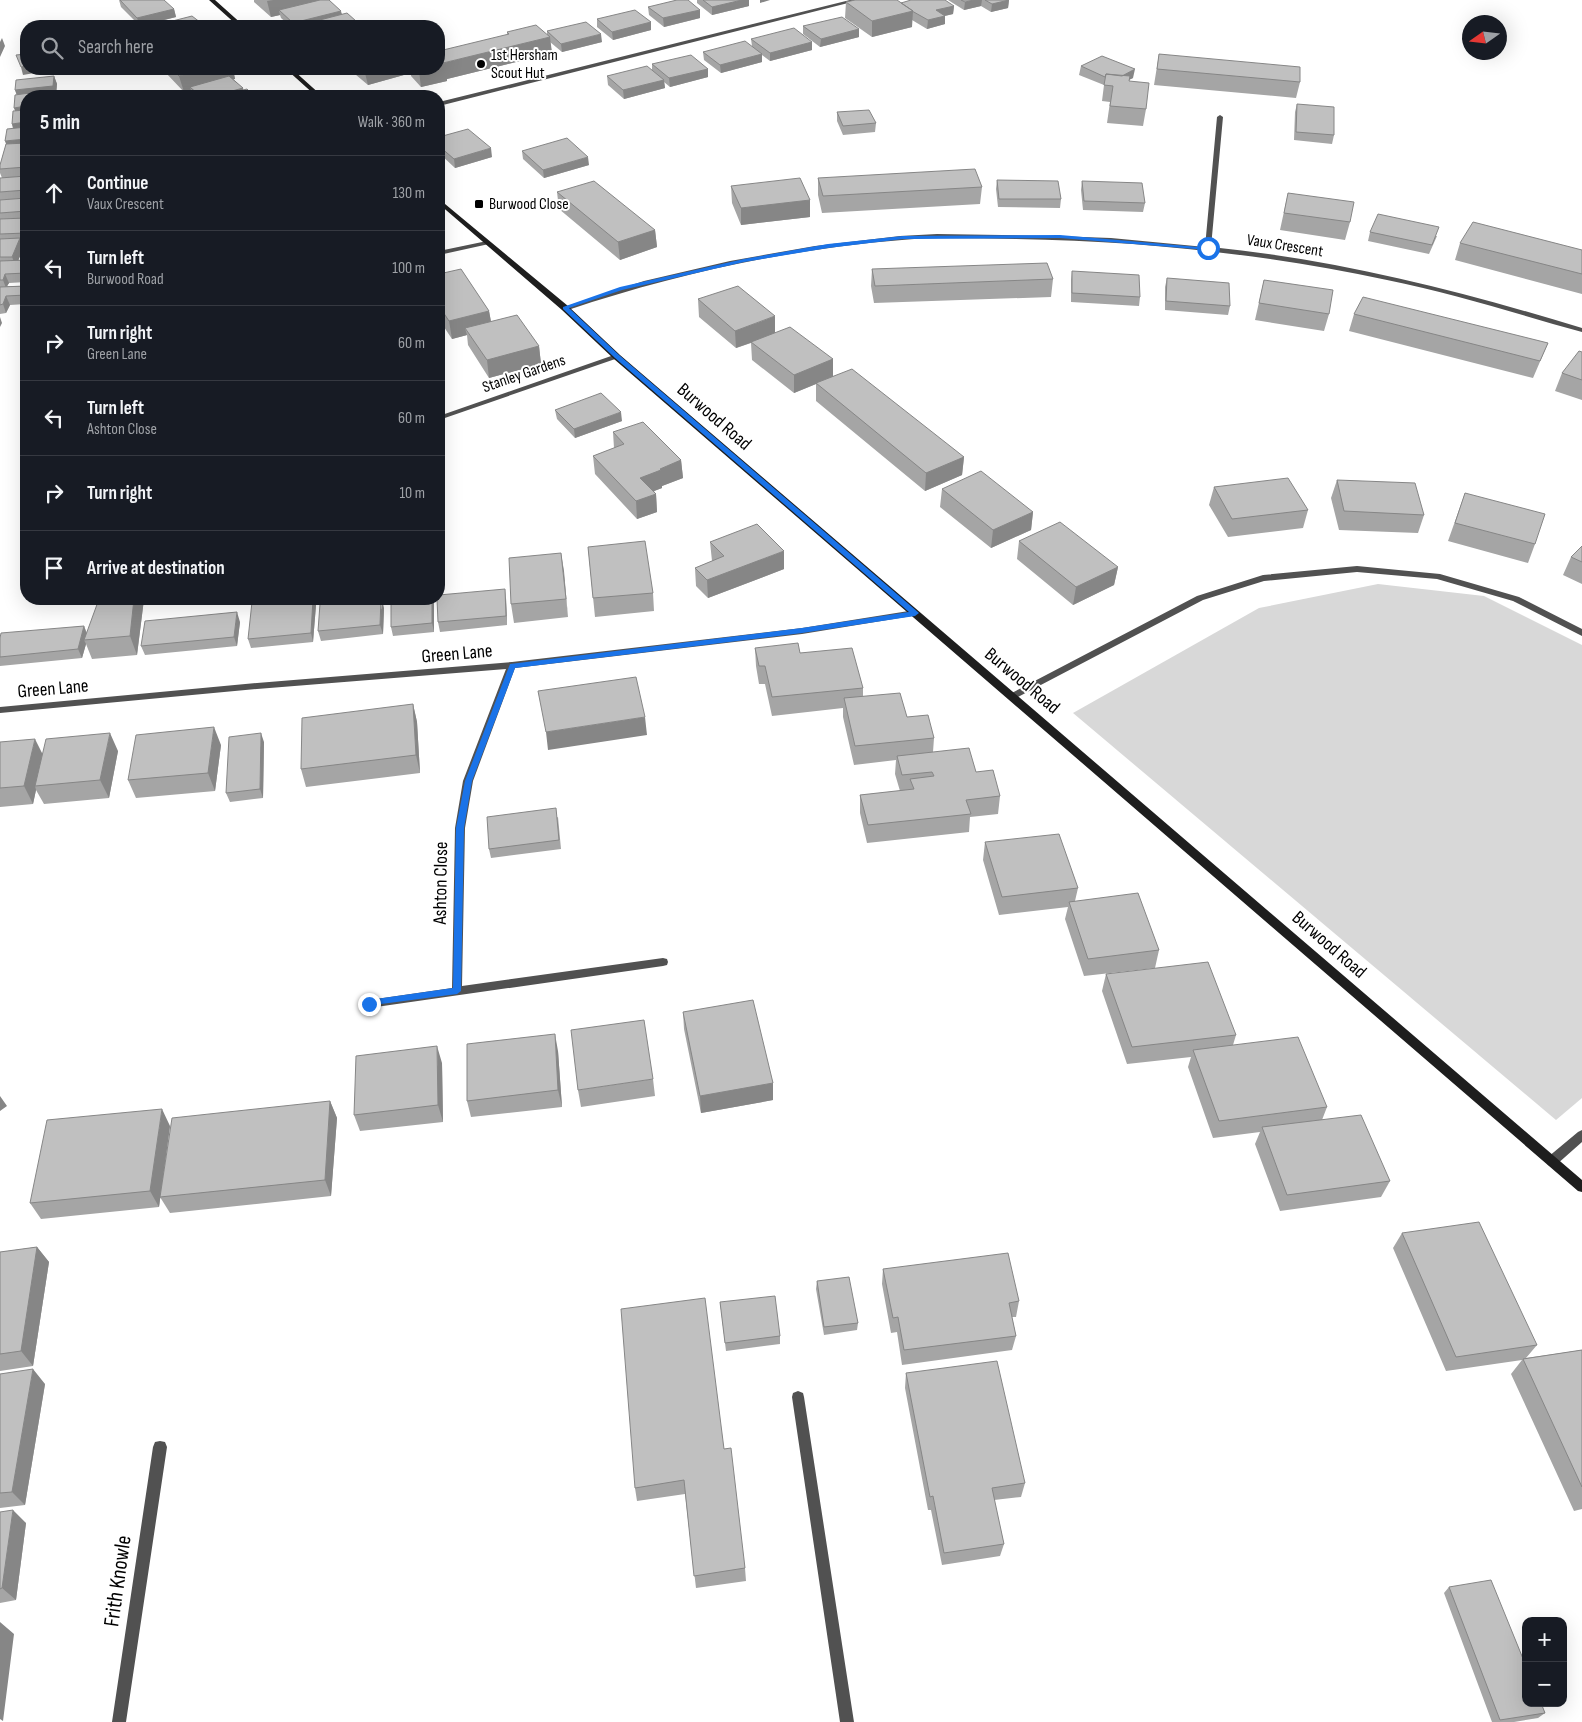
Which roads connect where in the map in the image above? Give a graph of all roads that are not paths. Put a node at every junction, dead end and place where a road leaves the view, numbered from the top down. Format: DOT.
graph roads {
  1 [pos="212,0"];
  2 [pos="857,0"];
  3 [pos="235,20"];
  4 [pos="296,75"];
  5 [pos="312,90"];
  6 [pos="445,103"];
  7 [pos="1220,117"];
  8 [pos="445,206"];
  9 [pos="487,243"];
  10 [pos="1208,248"];
  11 [pos="445,252"];
  12 [pos="565,308"];
  13 [pos="1582,330"];
  14 [pos="617,357"];
  15 [pos="445,416"];
  16 [pos="915,613"];
  17 [pos="1582,633"];
  18 [pos="512,665"];
  19 [pos="1013,696"];
  20 [pos="0,710"];
  21 [pos="663,962"];
  22 [pos="457,991"];
  23 [pos="369,1004"];
  24 [pos="1582,1135"];
  25 [pos="1552,1161"];
  26 [pos="1582,1187"];
  27 [pos="798,1397"];
  28 [pos="160,1447"];
  29 [pos="119,1722"];
  30 [pos="847,1722"];
  1 -- 3 [label="street"];
  2 -- 6 [label="street"];
  4 -- 5 [label="street"];
  7 -- 10 [label="street"];
  8 -- 9 [label="street, Burwood Road"];
  9 -- 11 [label="street"];
  9 -- 12 [label="street, Burwood Road"];
  10 -- 12 [label="street, Vaux Crescent"];
  10 -- 13 [label="street, Vaux Crescent"];
  12 -- 14 [label="street, Burwood Road"];
  14 -- 15 [label="street, Stanley Gardens"];
  14 -- 16 [label="street, Burwood Road"];
  16 -- 18 [label="street, Green Lane"];
  16 -- 19 [label="street, Burwood Road"];
  17 -- 19 [label="street"];
  18 -- 20 [label="street, Green Lane"];
  18 -- 22 [label="street, Ashton Close"];
  19 -- 25 [label="street, Burwood Road"];
  21 -- 22 [label="street"];
  22 -- 23 [label="street"];
  24 -- 25 [label="street"];
  25 -- 26 [label="street, Burwood Road"];
  27 -- 30 [label="street"];
  28 -- 29 [label="street, Frith Knowle"];
}
